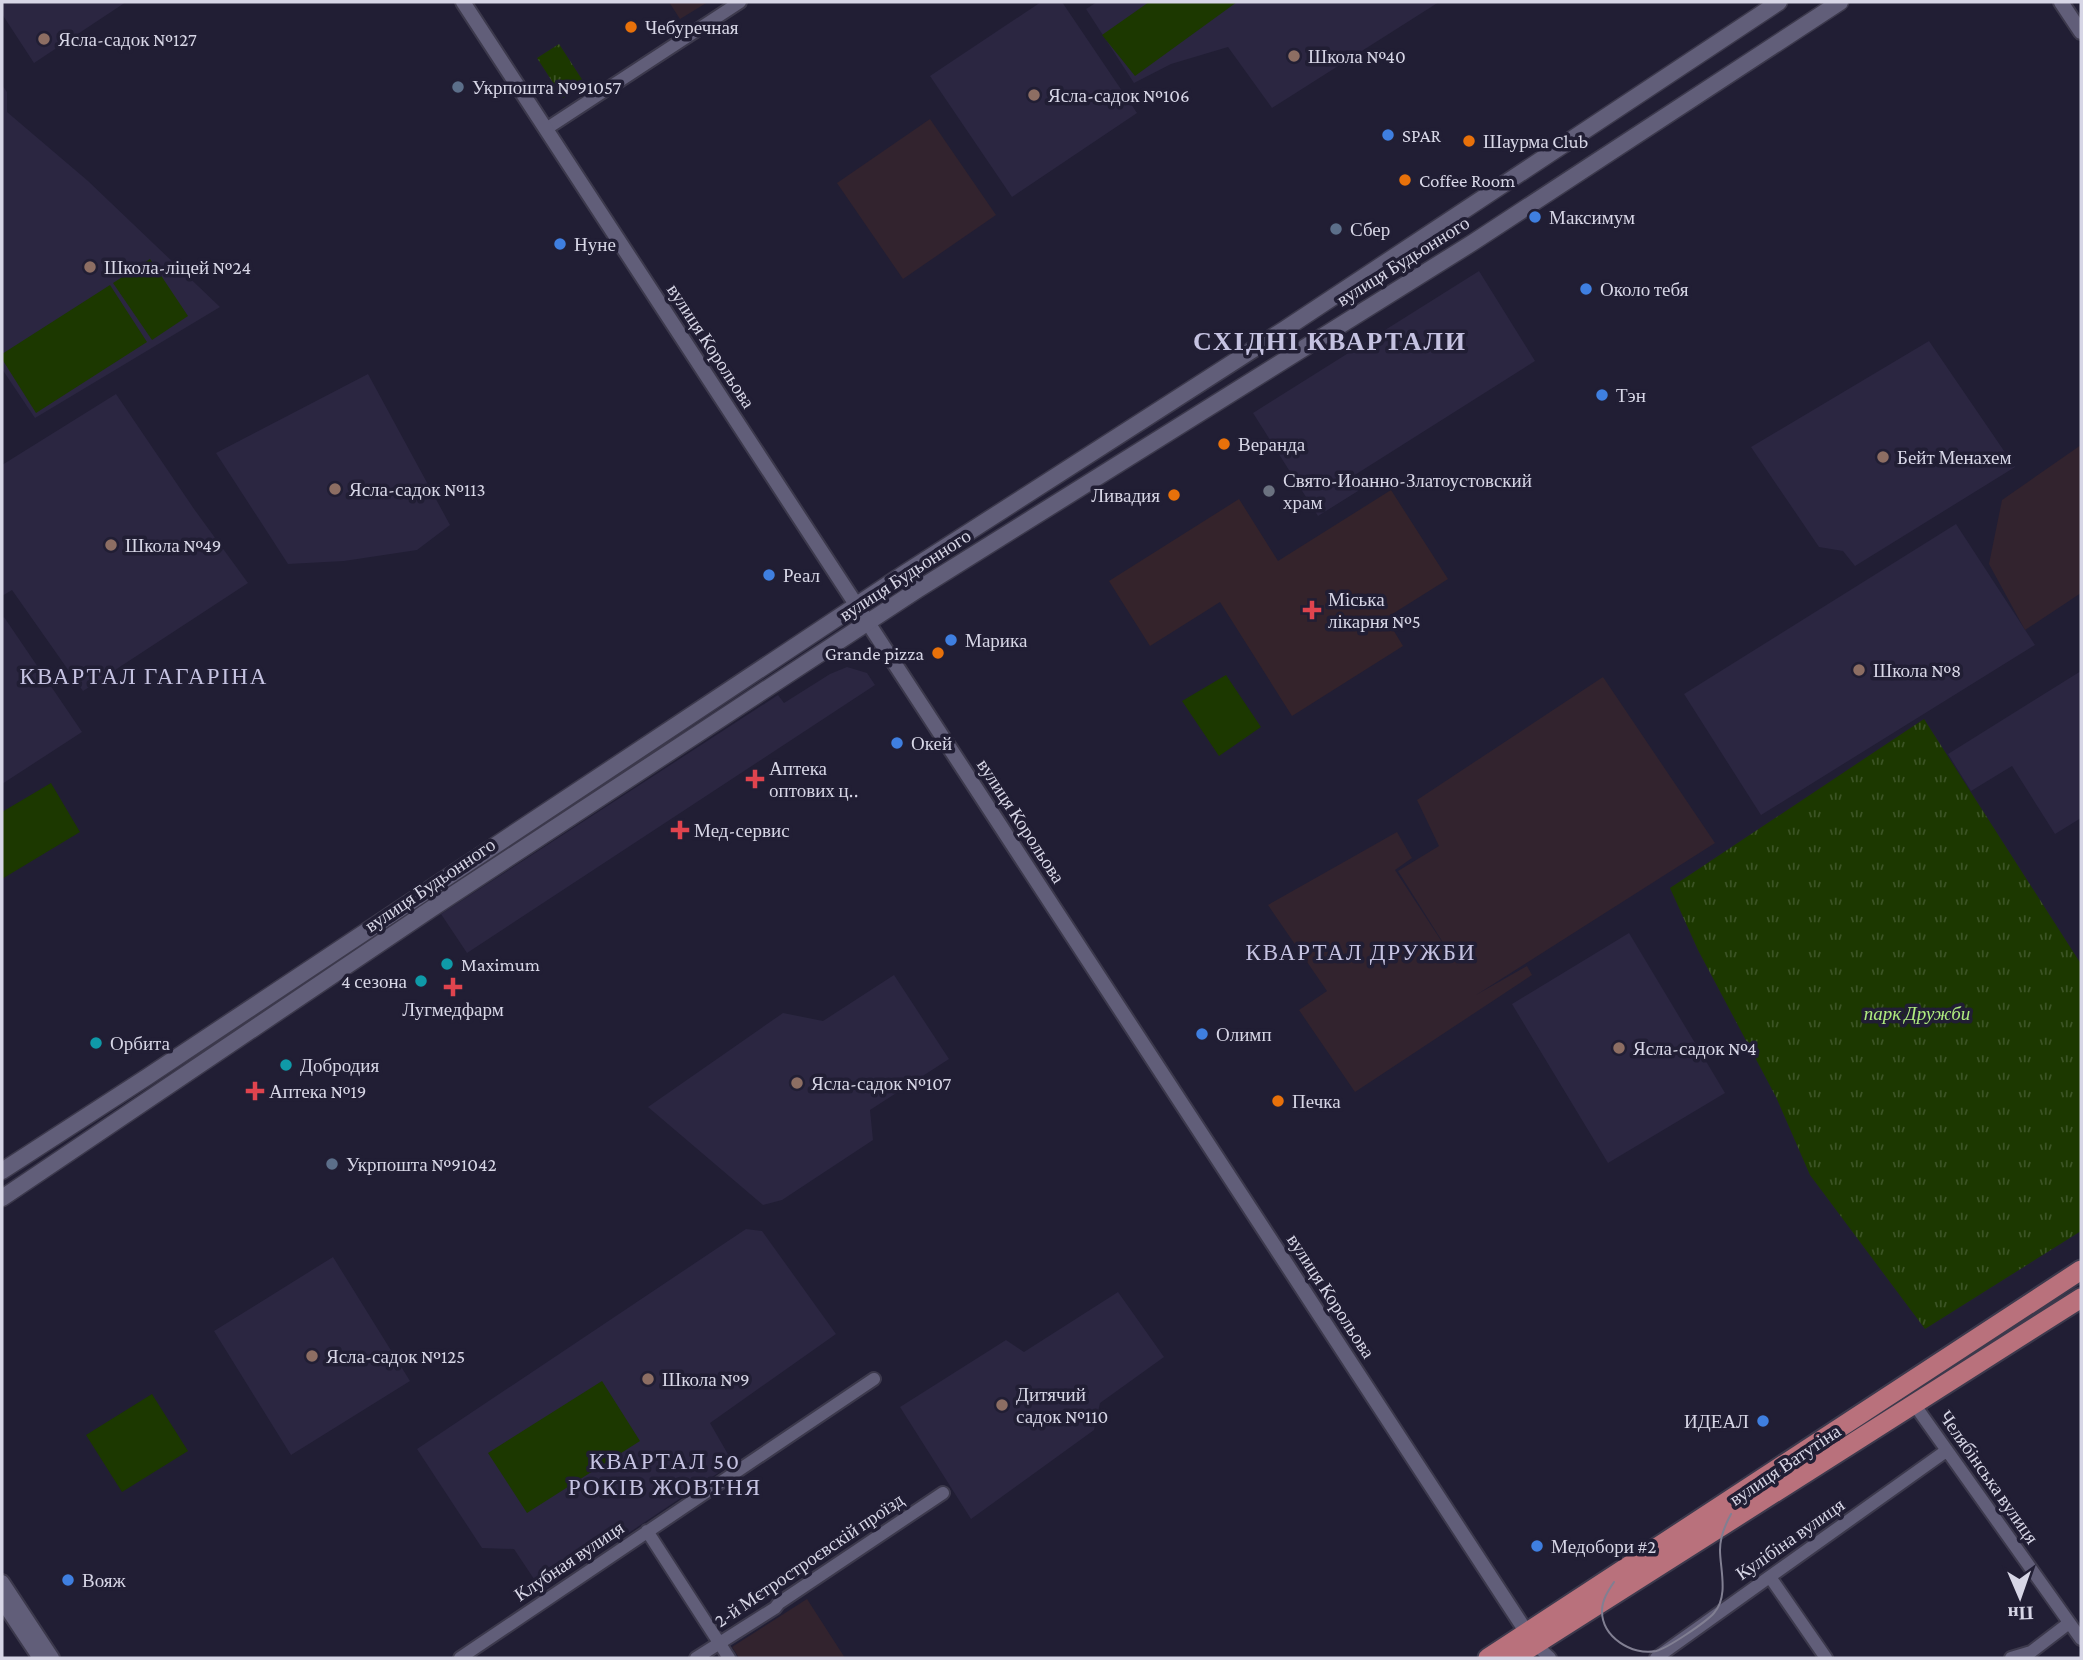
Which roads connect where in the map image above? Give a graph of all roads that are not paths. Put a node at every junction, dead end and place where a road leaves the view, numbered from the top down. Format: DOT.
graph roads {
  1 [pos="463,2"];
  2 [pos="740,2"];
  3 [pos="1780,2"];
  4 [pos="1840,2"];
  5 [pos="2061,2"];
  6 [pos="2081,32"];
  7 [pos="546,130"];
  8 [pos="857,605"];
  9 [pos="868,623"];
  10 [pos="2,1171"];
  11 [pos="2,1198"];
  12 [pos="2081,1270"];
  13 [pos="2081,1298"];
  14 [pos="874,1379"];
  15 [pos="1914,1405"];
  16 [pos="1946,1451"];
  17 [pos="943,1493"];
  18 [pos="647,1531"];
  19 [pos="1770,1577"];
  20 [pos="2,1582"];
  21 [pos="2,1601"];
  22 [pos="2069,1623"];
  23 [pos="1531,1638"];
  24 [pos="2081,1639"];
  25 [pos="719,1643"];
  26 [pos="40,1658"];
  27 [pos="52,1658"];
  28 [pos="460,1658"];
  29 [pos="696,1658"];
  30 [pos="729,1658"];
  31 [pos="1488,1658"];
  32 [pos="1514,1658"];
  33 [pos="1550,1658"];
  34 [pos="1656,1658"];
  35 [pos="1826,1658"];
  36 [pos="2011,1658"];
  1 -- 7 [label="street, вулиця Корольова"];
  2 -- 7 [label="street"];
  3 -- 8 [label="main road, вулиця Будьонного"];
  4 -- 9 [label="main road, вулиця Будьонного"];
  5 -- 6 [label="street"];
  7 -- 8 [label="street, вулиця Корольова"];
  8 -- 9 [label="street, вулиця Корольова"];
  8 -- 10 [label="main road, вулиця Будьонного"];
  9 -- 11 [label="main road, вулиця Будьонного"];
  9 -- 23 [label="street, вулиця Корольова"];
  12 -- 23 [label="main road, вулиця Ватутіна"];
  13 -- 15 [label="main road, вулиця Ватутіна"];
  14 -- 18 [label="street, Клубная вулиця"];
  15 -- 16 [label="street, Челябінська вулиця"];
  15 -- 23 [label="main road, вулиця Ватутіна"];
  16 -- 19 [label="street, Кулібіна вулиця"];
  16 -- 22 [label="street, Челябінська вулиця"];
  17 -- 25 [label="street, 2-й Мєтростроєвскій проїзд"];
  18 -- 25 [label="street"];
  18 -- 28 [label="street, Клубная вулиця"];
  19 -- 34 [label="street, Кулібіна вулиця"];
  19 -- 35 [label="street"];
  20 -- 27 [label="street"];
  21 -- 26 [label="street"];
  22 -- 24 [label="street, Челябінська вулиця"];
  22 -- 36 [label="street"];
  23 -- 31 [label="main road, вулиця Ватутіна"];
  23 -- 32 [label="main road, вулиця Ватутіна"];
  23 -- 33 [label="street, вулиця Корольова"];
  25 -- 29 [label="street, 2-й Мєтростроєвскій проїзд"];
  25 -- 30 [label="street"];
}
